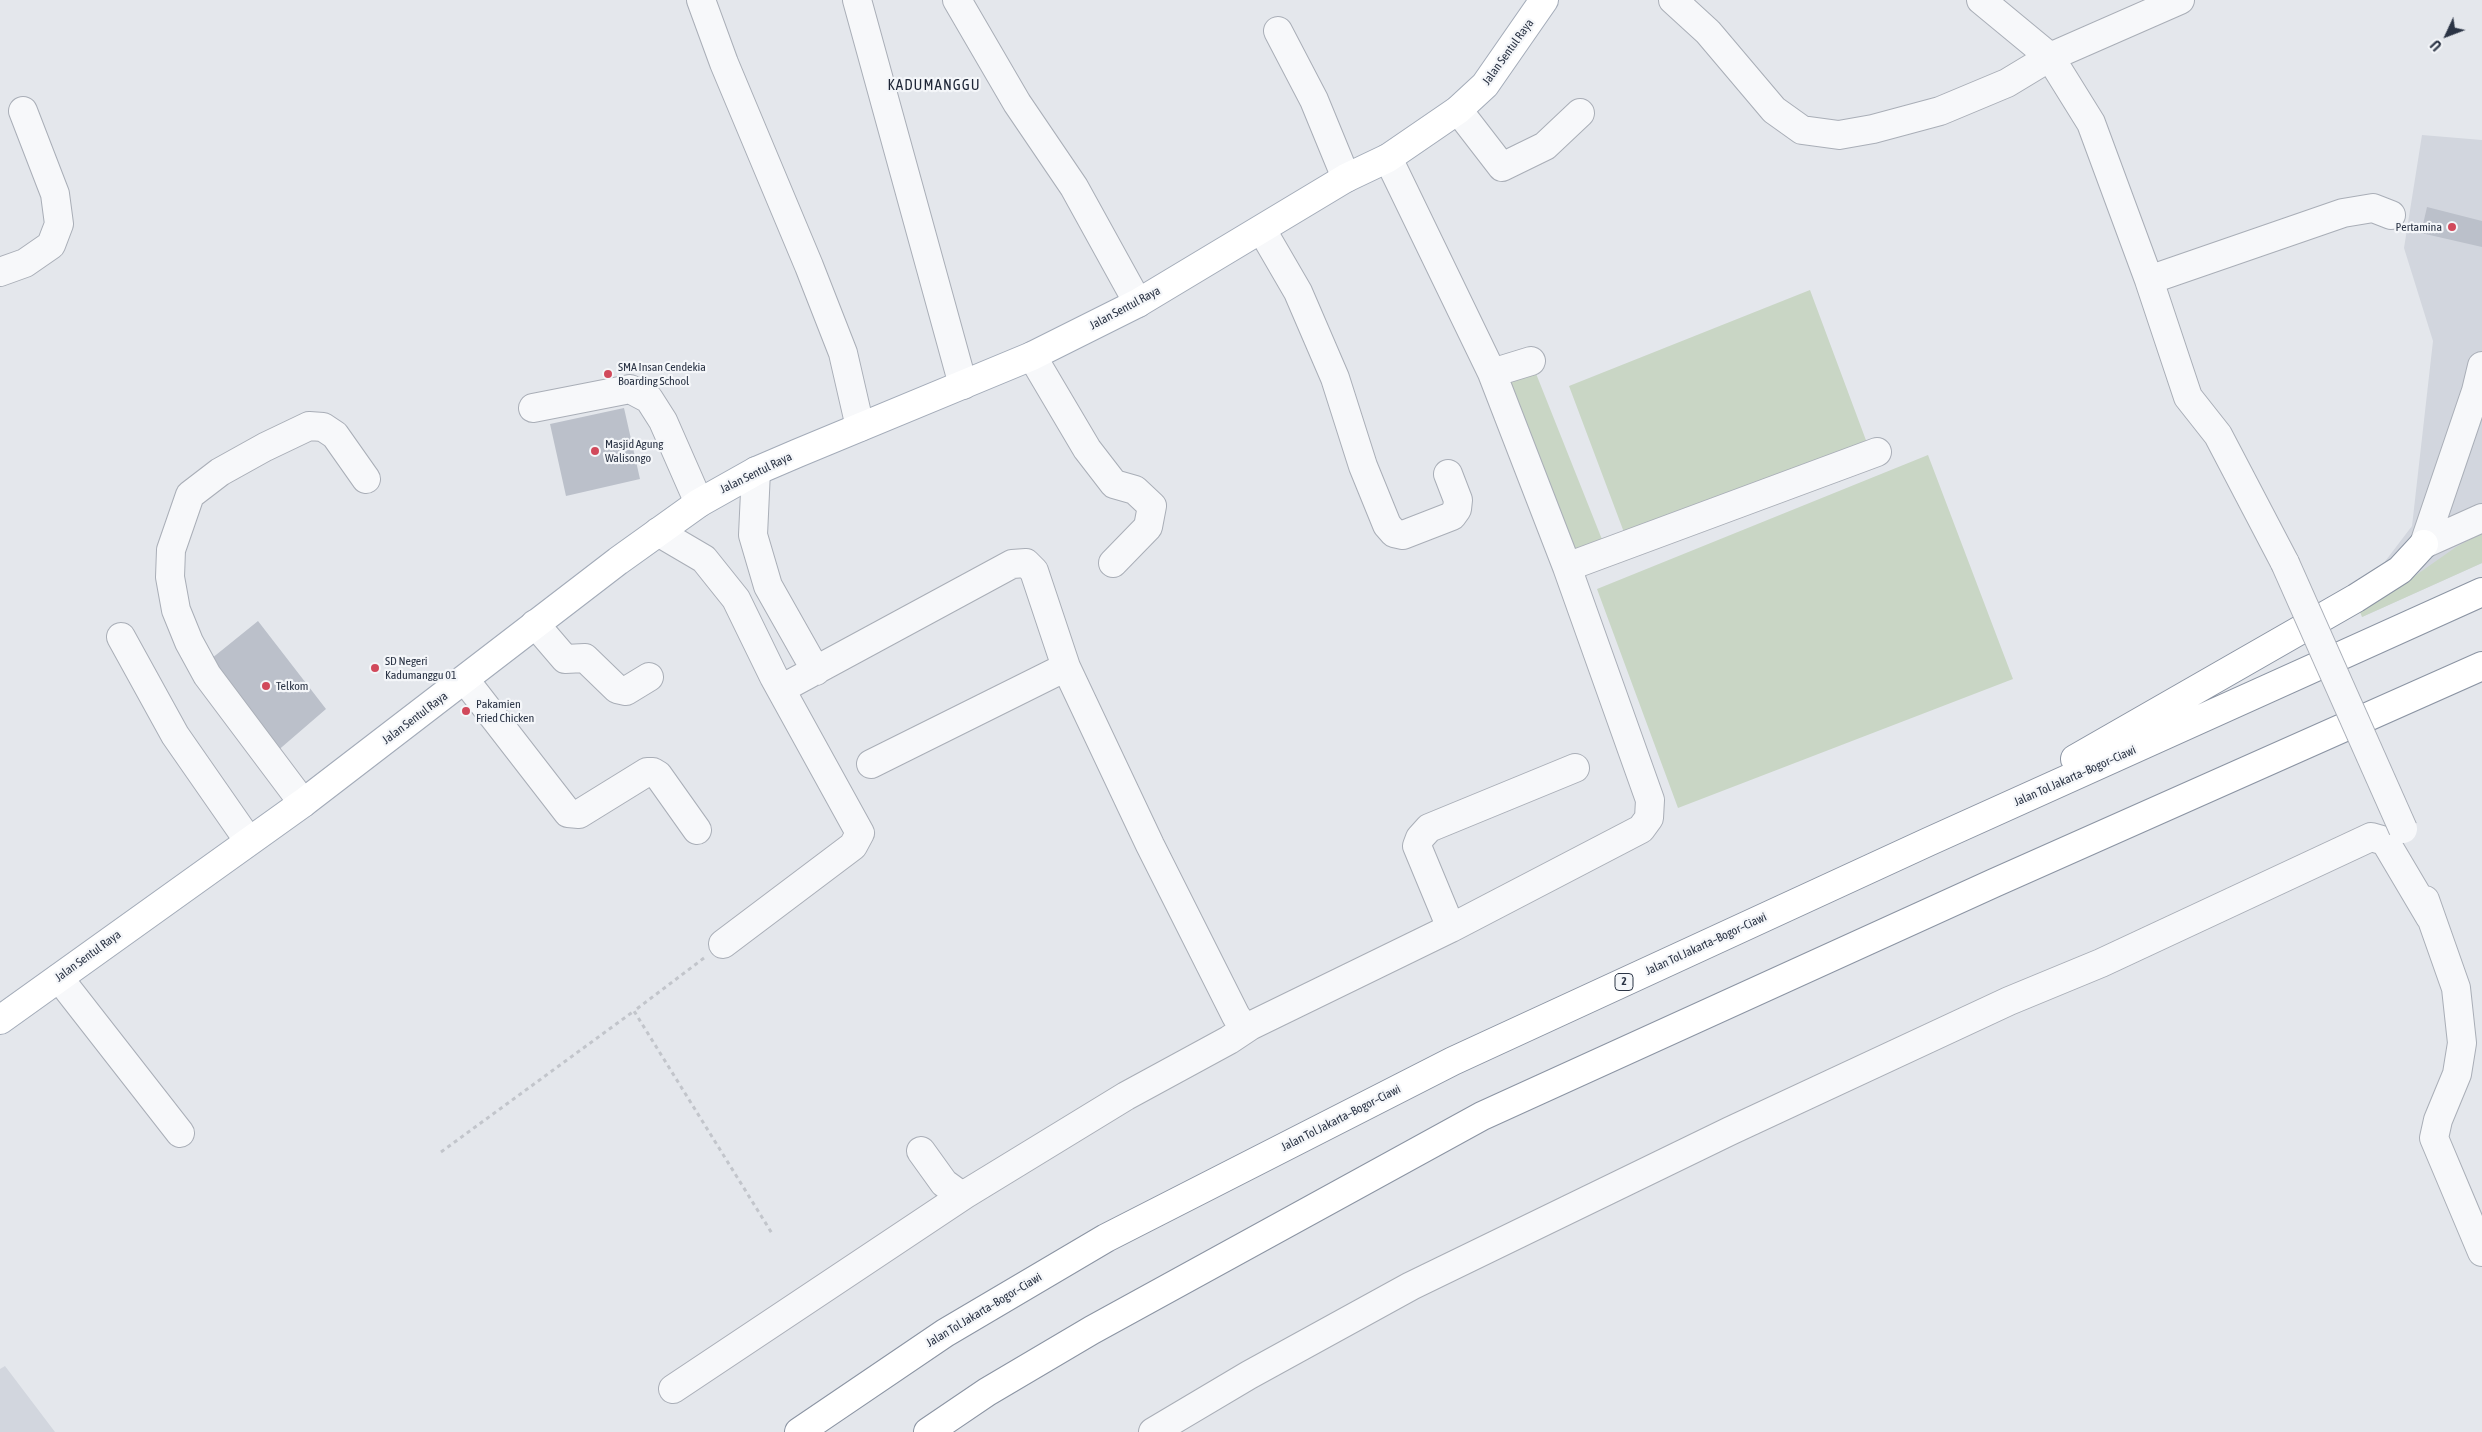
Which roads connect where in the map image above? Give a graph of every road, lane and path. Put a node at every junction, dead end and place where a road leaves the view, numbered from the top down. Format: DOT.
graph roads {
  1 [pos="701,0"];
  2 [pos="857,0"];
  3 [pos="956,0"];
  4 [pos="1544,0"];
  5 [pos="1673,0"];
  6 [pos="1981,0"];
  7 [pos="2180,0"];
  8 [pos="1278,31"];
  9 [pos="2050,57"];
  10 [pos="1458,110"];
  11 [pos="23,111"];
  12 [pos="1580,113"];
  13 [pos="1388,158"];
  14 [pos="1346,178"];
  15 [pos="2391,216"];
  16 [pos="1262,230"];
  17 [pos="0,272"];
  18 [pos="2149,280"];
  19 [pos="1138,302"];
  20 [pos="1032,356"];
  21 [pos="1531,361"];
  22 [pos="1492,373"];
  23 [pos="2480,382"];
  24 [pos="963,385"];
  25 [pos="533,408"];
  26 [pos="860,427"];
  27 [pos="1877,452"];
  28 [pos="756,471"];
  29 [pos="1448,474"];
  30 [pos="366,479"];
  31 [pos="699,503"];
  32 [pos="2482,518"];
  33 [pos="658,532"];
  34 [pos="2424,544"];
  35 [pos="1113,563"];
  36 [pos="1567,567"];
  37 [pos="768,586"];
  38 [pos="2482,592"];
  39 [pos="736,599"];
  40 [pos="536,624"];
  41 [pos="121,638"];
  42 [pos="2482,666"];
  43 [pos="1066,668"];
  44 [pos="816,671"];
  45 [pos="650,677"];
  46 [pos="465,680"];
  47 [pos="781,689"];
  48 [pos="871,764"];
  49 [pos="1575,768"];
  50 [pos="302,803"];
  51 [pos="698,830"];
  52 [pos="248,840"];
  53 [pos="1928,842"];
  54 [pos="2430,917"];
  55 [pos="1451,928"];
  56 [pos="723,944"];
  57 [pos="58,978"];
  58 [pos="634,1011"];
  59 [pos="0,1020"];
  60 [pos="1250,1026"];
  61 [pos="180,1132"];
  62 [pos="921,1151"];
  63 [pos="441,1152"];
  64 [pos="964,1194"];
  65 [pos="773,1235"];
  66 [pos="2482,1252"];
  67 [pos="673,1389"];
  68 [pos="799,1432"];
  69 [pos="928,1432"];
  70 [pos="1153,1432"];
  1 -- 26 [label="street"];
  2 -- 24 [label="street"];
  3 -- 19 [label="street"];
  4 -- 10 [label="main road, Jalan Sentul Raya"];
  5 -- 9 [label="street"];
  6 -- 9 [label="street"];
  7 -- 9 [label="street"];
  8 -- 14 [label="street"];
  9 -- 18 [label="street"];
  10 -- 12 [label="street"];
  10 -- 13 [label="main road, Jalan Sentul Raya"];
  11 -- 17 [label="street"];
  13 -- 14 [label="main road, Jalan Sentul Raya"];
  13 -- 22 [label="street"];
  14 -- 16 [label="main road, Jalan Sentul Raya"];
  15 -- 18 [label="street"];
  16 -- 19 [label="main road, Jalan Sentul Raya"];
  16 -- 29 [label="street"];
  18 -- 54 [label="street, bridge"];
  19 -- 20 [label="main road, Jalan Sentul Raya"];
  20 -- 24 [label="main road, Jalan Sentul Raya"];
  20 -- 35 [label="street"];
  21 -- 22 [label="street"];
  22 -- 36 [label="street"];
  23 -- 34 [label="street"];
  24 -- 26 [label="main road, Jalan Sentul Raya"];
  25 -- 31 [label="street"];
  26 -- 28 [label="main road, Jalan Sentul Raya"];
  27 -- 36 [label="street"];
  28 -- 31 [label="main road, Jalan Sentul Raya"];
  28 -- 37 [label="street"];
  30 -- 50 [label="street"];
  31 -- 33 [label="main road, Jalan Sentul Raya"];
  32 -- 34 [label="street"];
  33 -- 39 [label="street"];
  33 -- 40 [label="main road, Jalan Sentul Raya"];
  34 -- 53 [label="main road"];
  36 -- 55 [label="street"];
  37 -- 39 [label="street"];
  37 -- 44 [label="street"];
  38 -- 53 [label="main road, Jalan Tol Jakarta–Bogor–Ciawi / 2"];
  39 -- 47 [label="street"];
  40 -- 45 [label="street"];
  40 -- 46 [label="main road, Jalan Sentul Raya"];
  41 -- 52 [label="street"];
  42 -- 69 [label="main road"];
  43 -- 44 [label="street"];
  43 -- 48 [label="street"];
  43 -- 60 [label="street"];
  44 -- 47 [label="street"];
  46 -- 50 [label="main road, Jalan Sentul Raya"];
  46 -- 51 [label="street"];
  47 -- 56 [label="street"];
  49 -- 55 [label="street"];
  50 -- 52 [label="main road, Jalan Sentul Raya"];
  52 -- 57 [label="main road, Jalan Sentul Raya"];
  53 -- 68 [label="main road, Jalan Tol Jakarta–Bogor–Ciawi / 2"];
  54 -- 66 [label="street"];
  54 -- 70 [label="street"];
  55 -- 60 [label="street"];
  56 -- 58 [label="path"];
  57 -- 59 [label="main road, Jalan Sentul Raya"];
  57 -- 61 [label="street"];
  58 -- 63 [label="path"];
  58 -- 65 [label="path"];
  60 -- 64 [label="street"];
  62 -- 64 [label="street"];
  64 -- 67 [label="street"];
}
